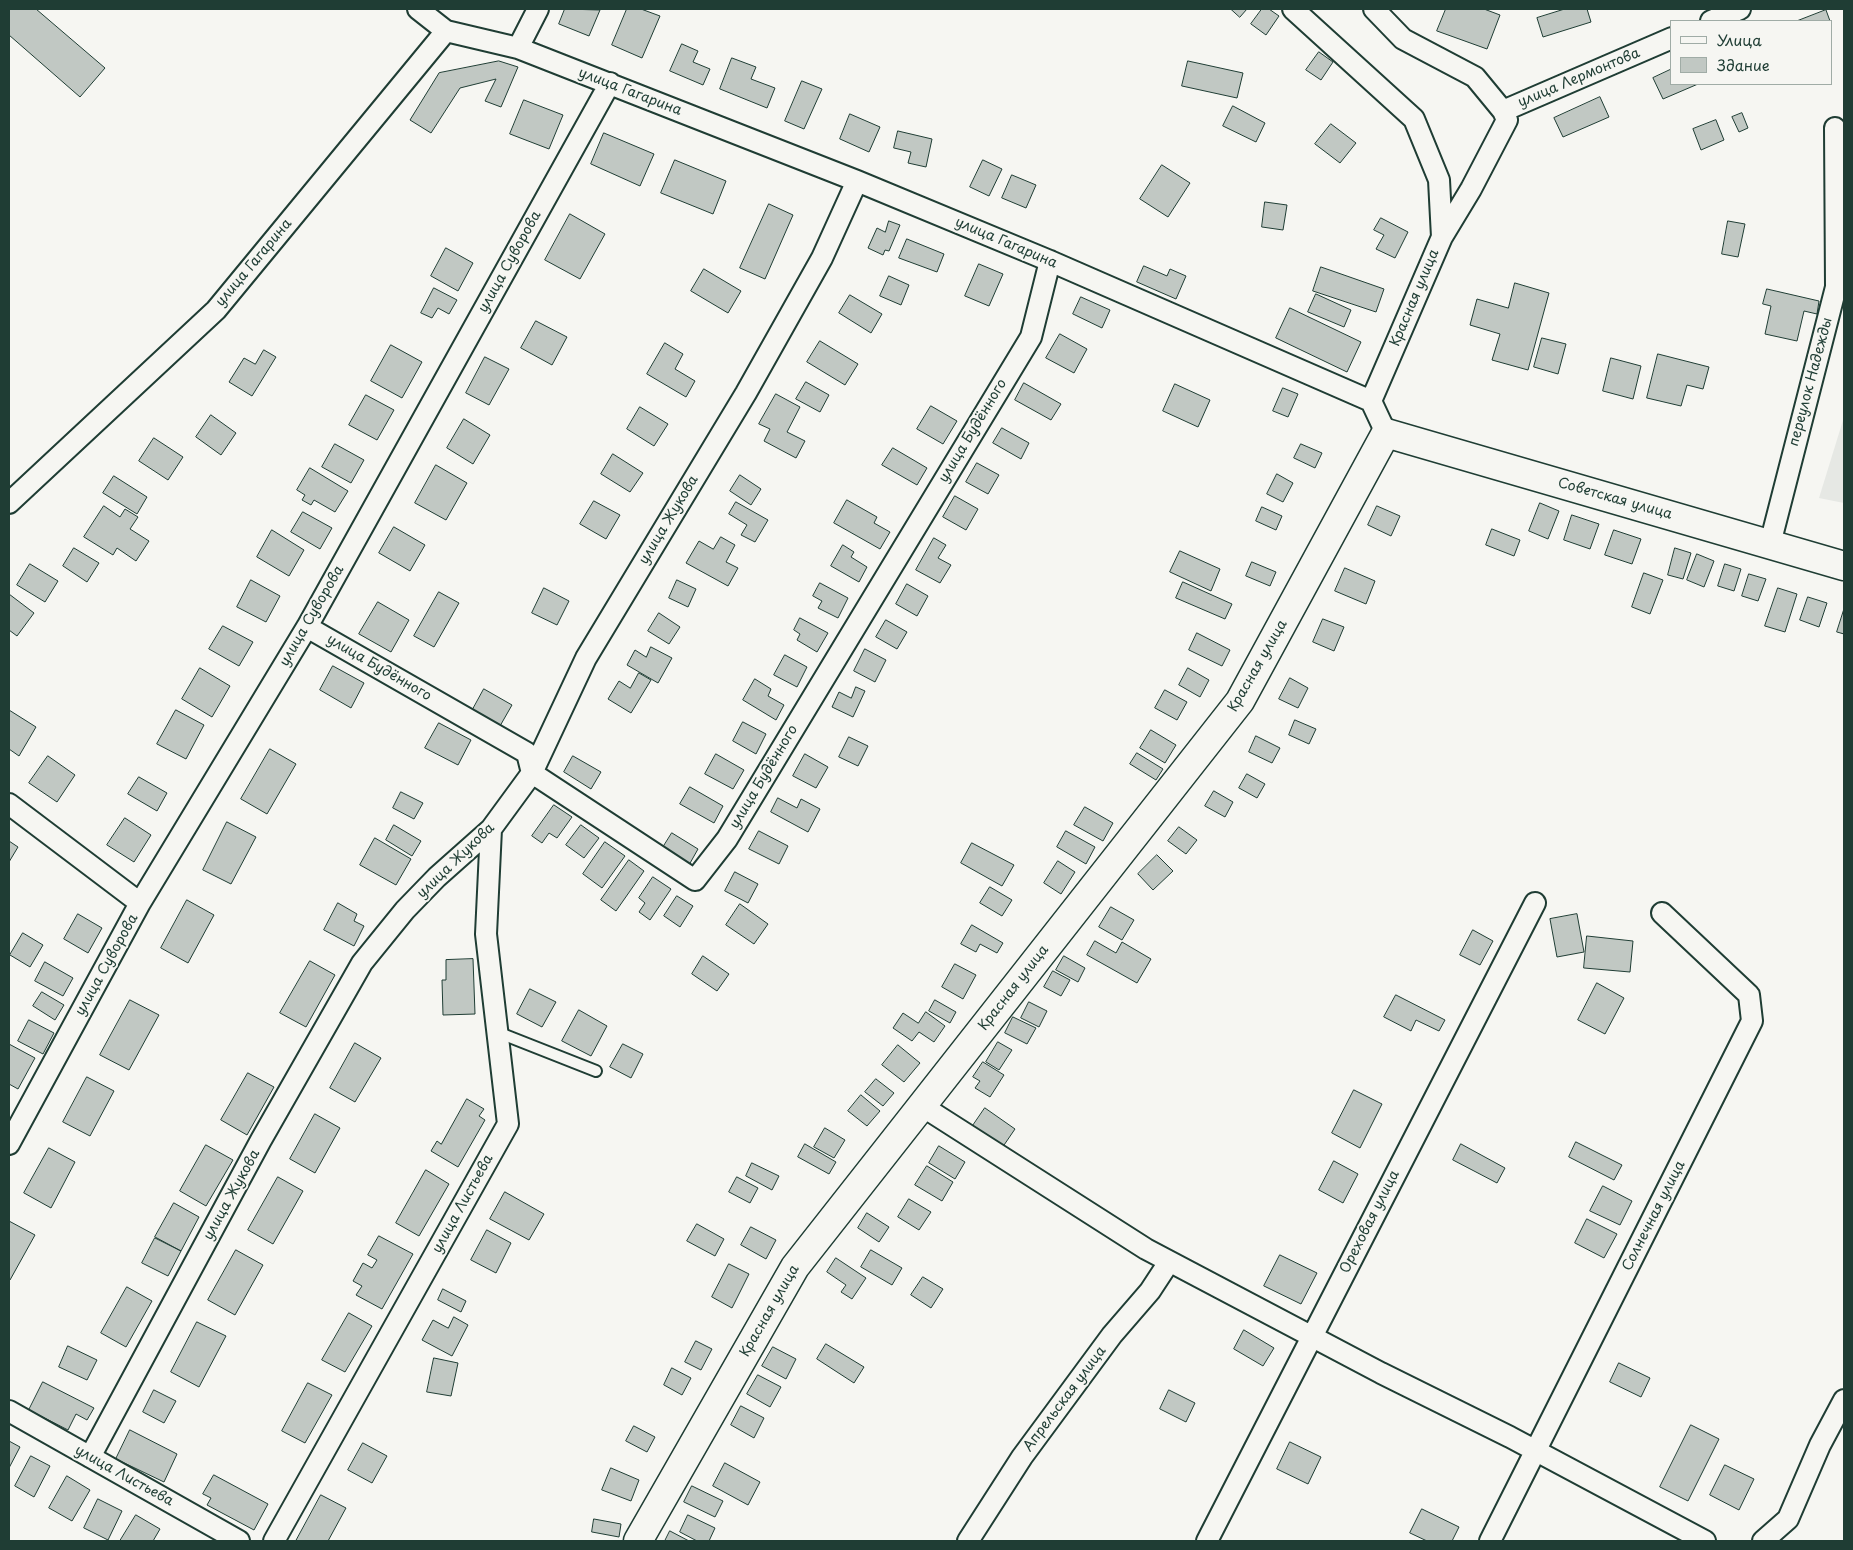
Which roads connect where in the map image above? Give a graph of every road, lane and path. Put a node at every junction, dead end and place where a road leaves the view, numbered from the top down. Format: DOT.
graph roads {
  1 [pos="418,9"];
  2 [pos="538,9"];
  3 [pos="1293,9"];
  4 [pos="1374,9"];
  5 [pos="1740,9"];
  6 [pos="1713,20"];
  7 [pos="446,31"];
  8 [pos="1670,39"];
  9 [pos="518,48"];
  10 [pos="610,84"];
  11 [pos="1503,111"];
  12 [pos="1835,128"];
  13 [pos="857,181"];
  14 [pos="1442,237"];
  15 [pos="1050,261"];
  16 [pos="1371,401"];
  17 [pos="1386,433"];
  18 [pos="9,503"];
  19 [pos="1770,544"];
  20 [pos="1844,566"];
  21 [pos="307,627"];
  22 [pos="532,772"];
  23 [pos="9,804"];
  24 [pos="491,829"];
  25 [pos="140,903"];
  26 [pos="1535,903"];
  27 [pos="1662,913"];
  28 [pos="498,1032"];
  29 [pos="596,1071"];
  30 [pos="922,1106"];
  31 [pos="11,1133"];
  32 [pos="1169,1262"];
  33 [pos="1311,1336"];
  34 [pos="1844,1400"];
  35 [pos="9,1411"];
  36 [pos="1536,1451"];
  37 [pos="90,1457"];
  38 [pos="239,1541"];
  39 [pos="274,1541"];
  40 [pos="638,1541"];
  41 [pos="968,1541"];
  42 [pos="1207,1541"];
  43 [pos="1490,1541"];
  44 [pos="1705,1541"];
  45 [pos="1763,1541"];
  1 -- 7 [label="street"];
  2 -- 9 [label="street"];
  3 -- 14 [label="street, Красная улица"];
  4 -- 11 [label="street, улица Лермонтова"];
  5 -- 6 [label="street"];
  7 -- 9 [label="street, улица Гагарина"];
  7 -- 18 [label="street, улица Гагарина"];
  8 -- 11 [label="street, улица Лермонтова"];
  9 -- 10 [label="street, улица Гагарина"];
  10 -- 13 [label="street, улица Гагарина"];
  10 -- 21 [label="street, улица Суворова"];
  11 -- 14 [label="street"];
  12 -- 19 [label="street, переулок Надежды"];
  13 -- 15 [label="street, улица Гагарина"];
  13 -- 22 [label="street, улица Жукова"];
  14 -- 16 [label="street, Красная улица"];
  15 -- 16 [label="street, улица Гагарина"];
  15 -- 22 [label="street, улица Будённого"];
  16 -- 17 [label="street"];
  17 -- 19 [label="main road, Советская улица"];
  17 -- 30 [label="main road, Красная улица"];
  19 -- 20 [label="main road, Советская улица"];
  21 -- 22 [label="street, улица Будённого"];
  21 -- 25 [label="street, улица Суворова"];
  22 -- 24 [label="street, улица Жукова"];
  23 -- 25 [label="street"];
  24 -- 28 [label="street, улица Листьева"];
  24 -- 37 [label="street, улица Жукова"];
  25 -- 31 [label="street, улица Суворова"];
  26 -- 33 [label="street, Ореховая улица"];
  27 -- 36 [label="street, Солнечная улица"];
  28 -- 29 [label="lane"];
  28 -- 39 [label="street, улица Листьева"];
  30 -- 32 [label="street"];
  30 -- 40 [label="main road, Красная улица"];
  32 -- 33 [label="street"];
  32 -- 41 [label="street, Апрельская улица"];
  33 -- 36 [label="street"];
  33 -- 42 [label="street, Ореховая улица"];
  34 -- 45 [label="street"];
  35 -- 37 [label="street, улица Листьева"];
  36 -- 43 [label="street, Солнечная улица"];
  36 -- 44 [label="street"];
  37 -- 38 [label="street, улица Листьева"];
}
